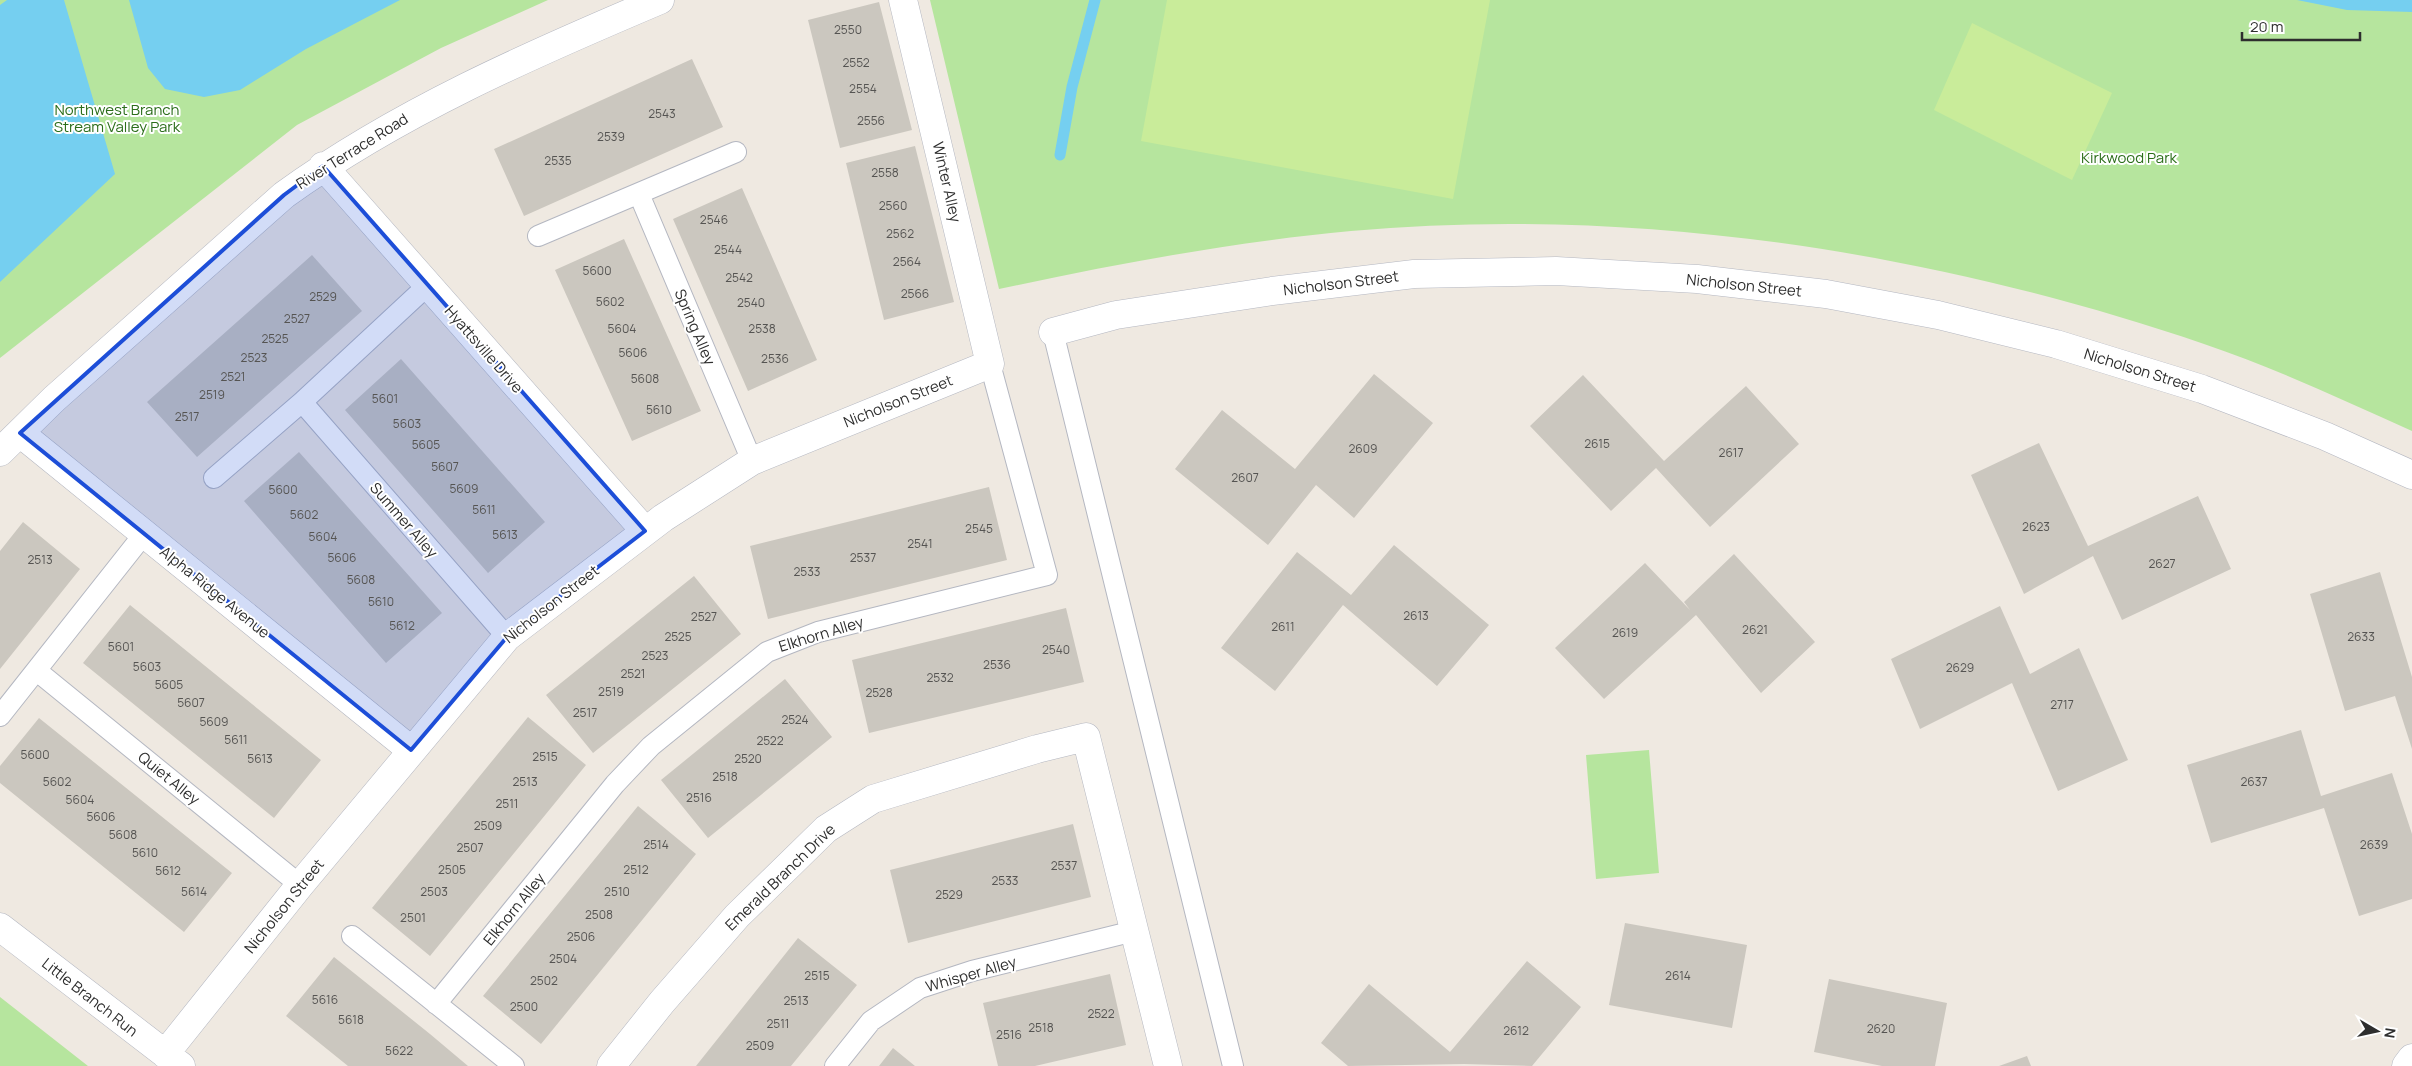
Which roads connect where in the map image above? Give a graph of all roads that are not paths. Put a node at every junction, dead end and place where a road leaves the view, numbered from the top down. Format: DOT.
graph roads {
  1 [pos="660,0"];
  2 [pos="903,0"];
  3 [pos="736,152"];
  4 [pos="323,166"];
  5 [pos="639,194"];
  6 [pos="538,236"];
  7 [pos="428,285"];
  8 [pos="1053,332"];
  9 [pos="990,364"];
  10 [pos="302,402"];
  11 [pos="20,433"];
  12 [pos="0,452"];
  13 [pos="752,461"];
  14 [pos="2412,475"];
  15 [pos="214,478"];
  16 [pos="645,531"];
  17 [pos="144,534"];
  18 [pos="506,637"];
  19 [pos="37,671"];
  20 [pos="0,716"];
  21 [pos="411,750"];
  22 [pos="300,885"];
  23 [pos="0,927"];
  24 [pos="1134,931"];
  25 [pos="352,936"];
  26 [pos="436,1004"];
  27 [pos="2412,1058"];
  28 [pos="173,1060"];
  29 [pos="514,1066"];
  30 [pos="611,1066"];
  31 [pos="834,1066"];
  32 [pos="1168,1066"];
  33 [pos="1233,1066"];
  34 [pos="2406,1066"];
  1 -- 4 [label="street, River Terrace Road"];
  2 -- 9 [label="street, Winter Alley"];
  3 -- 5 [label="lane"];
  4 -- 7 [label="street, Hyattsville Drive"];
  4 -- 11 [label="street, River Terrace Road"];
  5 -- 6 [label="lane"];
  5 -- 13 [label="lane, Spring Alley"];
  7 -- 10 [label="lane"];
  7 -- 16 [label="street, Hyattsville Drive"];
  8 -- 14 [label="street, Nicholson Street"];
  8 -- 33 [label="lane"];
  9 -- 13 [label="street, Nicholson Street"];
  9 -- 26 [label="lane, Elkhorn Alley"];
  10 -- 15 [label="lane"];
  10 -- 18 [label="lane, Summer Alley"];
  11 -- 12 [label="street, River Terrace Road"];
  11 -- 17 [label="street, Alpha Ridge Avenue"];
  13 -- 16 [label="street, Nicholson Street"];
  16 -- 18 [label="street, Nicholson Street"];
  17 -- 19 [label="lane"];
  17 -- 21 [label="street, Alpha Ridge Avenue"];
  18 -- 21 [label="street, Nicholson Street"];
  19 -- 20 [label="lane"];
  19 -- 22 [label="lane, Quiet Alley"];
  21 -- 22 [label="street, Nicholson Street"];
  22 -- 28 [label="street, Nicholson Street"];
  23 -- 28 [label="street, Little Branch Run"];
  24 -- 30 [label="street, Emerald Branch Drive"];
  24 -- 31 [label="lane, Whisper Alley"];
  24 -- 32 [label="street"];
  25 -- 26 [label="lane"];
  26 -- 29 [label="lane"];
  27 -- 34 [label="street"];
}
